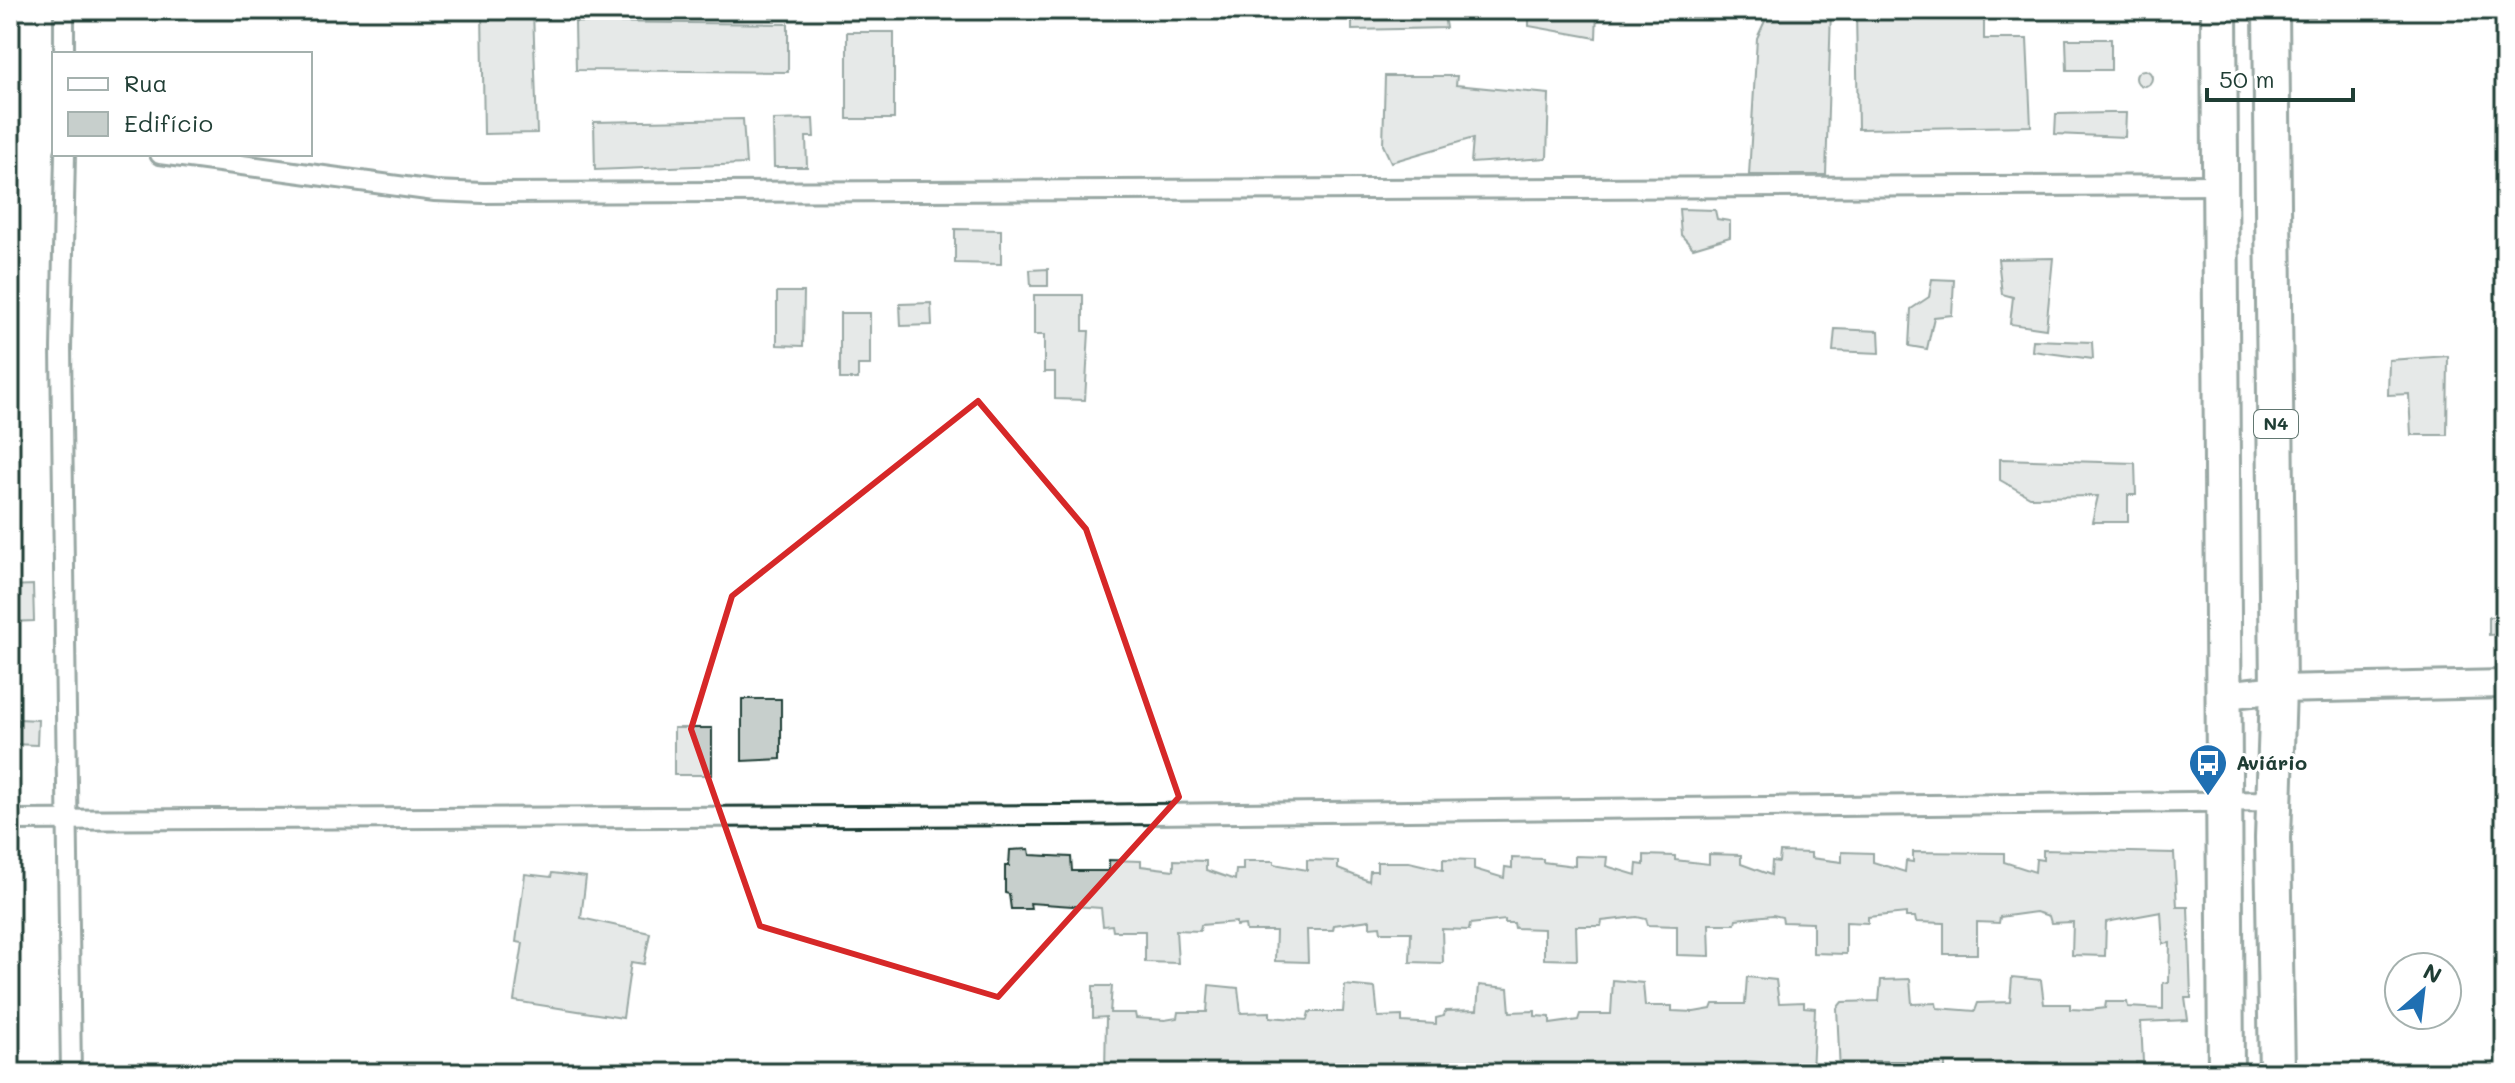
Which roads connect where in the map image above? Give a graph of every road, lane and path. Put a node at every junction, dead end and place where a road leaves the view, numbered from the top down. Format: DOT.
graph roads {
  1 [pos="64,10"];
  2 [pos="2219,10"];
  3 [pos="2271,10"];
  4 [pos="64,52"];
  5 [pos="65,156"];
  6 [pos="175,156"];
  7 [pos="2220,185"];
  8 [pos="2505,684"];
  9 [pos="2278,689"];
  10 [pos="2225,695"];
  11 [pos="2273,801"];
  12 [pos="2226,803"];
  13 [pos="68,819"];
  14 [pos="10,820"];
  15 [pos="71,1073"];
  16 [pos="2226,1073"];
  17 [pos="2277,1073"];
  1 -- 4 [label="street"];
  2 -- 7 [label="highway"];
  3 -- 9 [label="highway, N4"];
  5 -- 13 [label="street"];
  6 -- 7 [label="street"];
  7 -- 10 [label="highway"];
  8 -- 9 [label="street"];
  9 -- 10 [label="street"];
  9 -- 11 [label="highway, N4"];
  10 -- 12 [label="highway"];
  11 -- 12 [label="street"];
  11 -- 17 [label="highway, N4"];
  12 -- 13 [label="street"];
  12 -- 16 [label="highway"];
  13 -- 14 [label="street"];
  13 -- 15 [label="street"];
}
